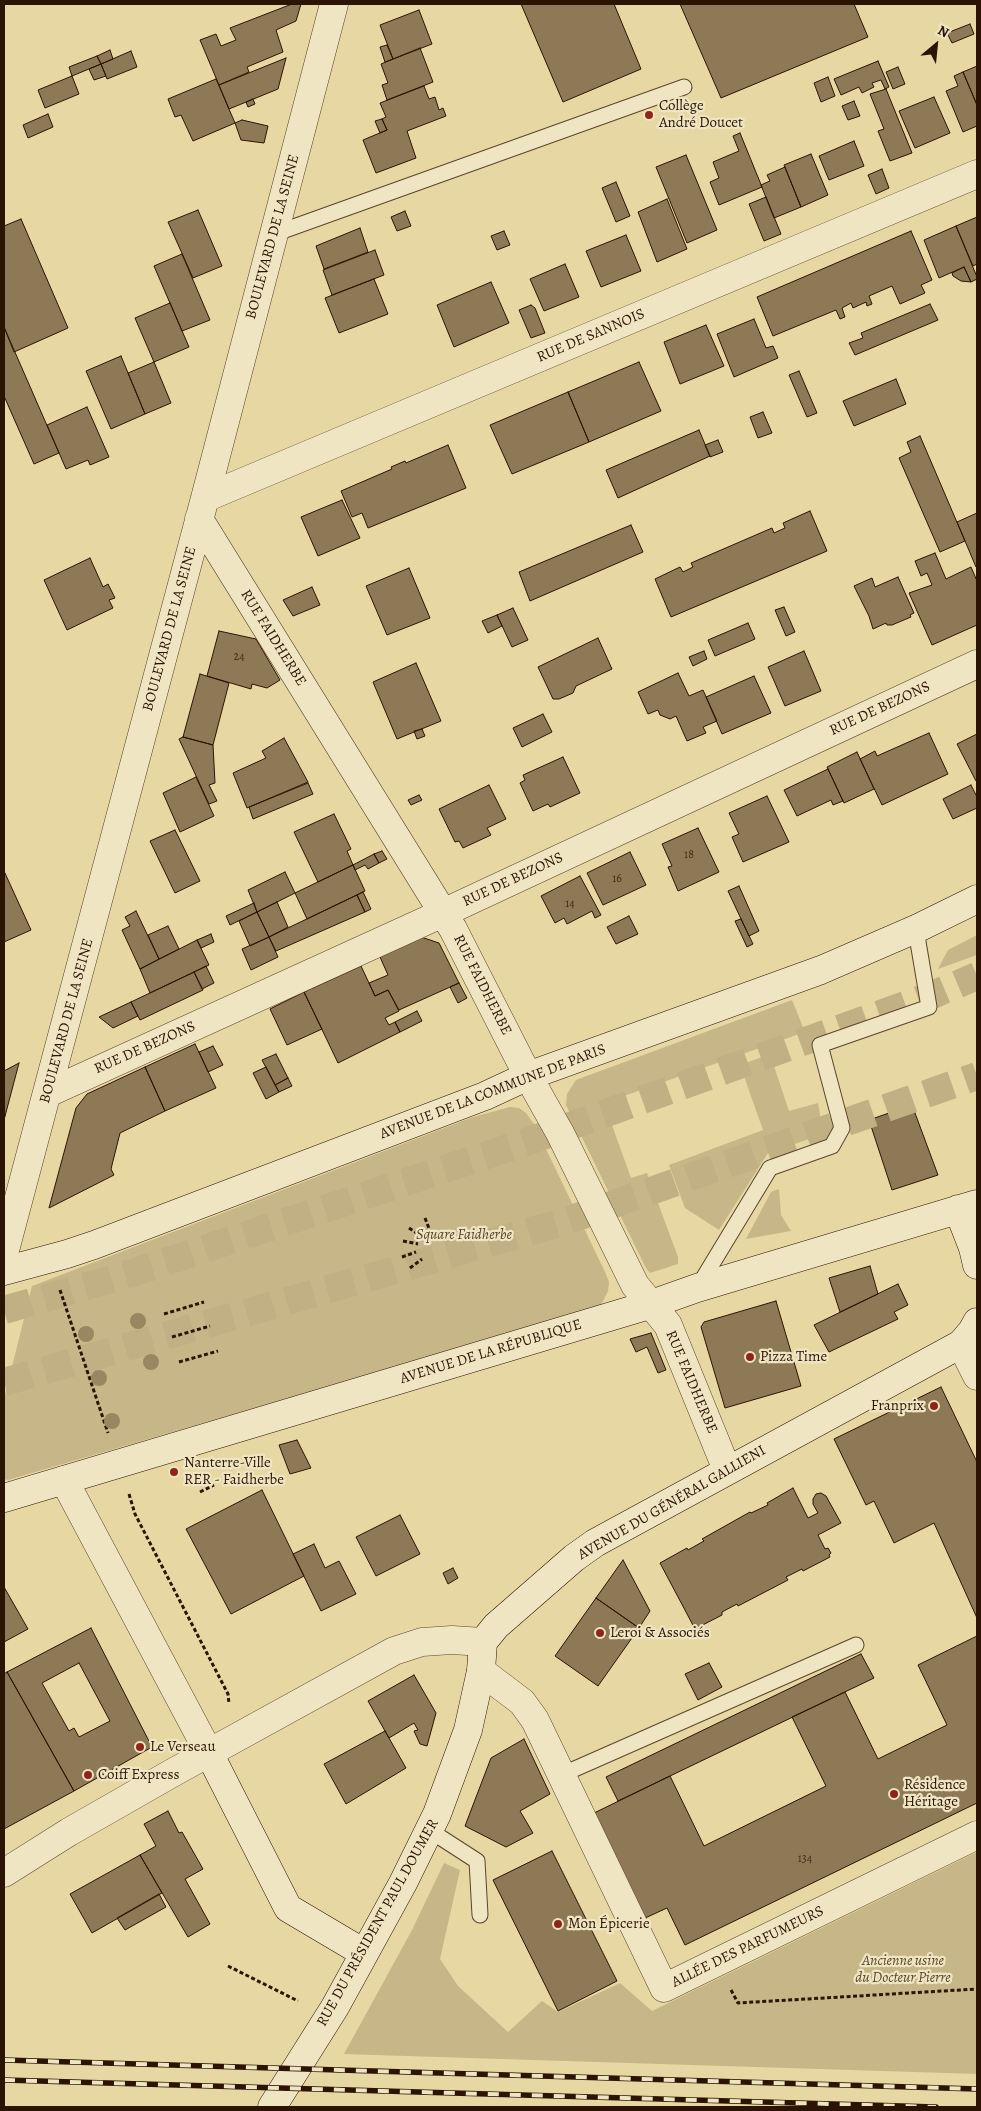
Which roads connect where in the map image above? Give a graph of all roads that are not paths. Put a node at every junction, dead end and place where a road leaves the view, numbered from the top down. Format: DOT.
graph roads {
  1 [pos="334,4"];
  2 [pos="684,86"];
  3 [pos="977,174"];
  4 [pos="274,234"];
  5 [pos="202,508"];
  6 [pos="977,664"];
  7 [pos="977,898"];
  8 [pos="443,913"];
  9 [pos="918,928"];
  10 [pos="528,1076"];
  11 [pos="48,1093"];
  12 [pos="968,1206"];
  13 [pos="4,1254"];
  14 [pos="977,1265"];
  15 [pos="4,1271"];
  16 [pos="697,1288"];
  17 [pos="649,1305"];
  18 [pos="977,1322"];
  19 [pos="960,1344"];
  20 [pos="977,1376"];
  21 [pos="728,1470"];
  22 [pos="64,1480"];
  23 [pos="4,1498"];
  24 [pos="483,1642"];
  25 [pos="856,1645"];
  26 [pos="481,1670"];
  27 [pos="209,1753"];
  28 [pos="561,1775"];
  29 [pos="429,1830"];
  30 [pos="977,1835"];
  31 [pos="4,1873"];
  32 [pos="480,1915"];
  33 [pos="364,1953"];
  34 [pos="272,2107"];
  1 -- 4 [label="street, BOULEVARD DE LA SEINE"];
  2 -- 4 [label="lane"];
  3 -- 5 [label="street, RUE DE SANNOIS"];
  4 -- 5 [label="street, BOULEVARD DE LA SEINE"];
  5 -- 8 [label="street, RUE FAIDHERBE"];
  5 -- 11 [label="street, BOULEVARD DE LA SEINE"];
  6 -- 8 [label="street, RUE DE BEZONS"];
  7 -- 9 [label="street, AVENUE DE LA COMMUNE DE PARIS"];
  8 -- 10 [label="street, RUE FAIDHERBE"];
  8 -- 11 [label="street, RUE DE BEZONS"];
  9 -- 10 [label="street, AVENUE DE LA COMMUNE DE PARIS"];
  9 -- 16 [label="lane"];
  10 -- 15 [label="street, AVENUE DE LA COMMUNE DE PARIS"];
  10 -- 17 [label="street, RUE FAIDHERBE"];
  11 -- 13 [label="street, BOULEVARD DE LA SEINE"];
  12 -- 14 [label="street"];
  12 -- 16 [label="street, AVENUE DE LA RÉPUBLIQUE"];
  16 -- 17 [label="street, AVENUE DE LA RÉPUBLIQUE"];
  17 -- 21 [label="street, RUE FAIDHERBE"];
  17 -- 22 [label="street, AVENUE DE LA RÉPUBLIQUE"];
  18 -- 19 [label="street, AVENUE DU GÉNÉRAL GALLIENI"];
  19 -- 20 [label="street"];
  19 -- 21 [label="street, AVENUE DU GÉNÉRAL GALLIENI"];
  21 -- 24 [label="street, AVENUE DU GÉNÉRAL GALLIENI"];
  22 -- 23 [label="street, AVENUE DE LA RÉPUBLIQUE"];
  22 -- 27 [label="street"];
  24 -- 26 [label="street, RUE DU PRÉSIDENT PAUL DOUMER"];
  24 -- 27 [label="street"];
  25 -- 28 [label="lane"];
  26 -- 28 [label="street, ALLÉE DES PARFUMEURS"];
  26 -- 29 [label="street, RUE DU PRÉSIDENT PAUL DOUMER"];
  27 -- 31 [label="street"];
  27 -- 33 [label="street"];
  28 -- 30 [label="street, ALLÉE DES PARFUMEURS"];
  29 -- 32 [label="lane"];
  29 -- 33 [label="street, RUE DU PRÉSIDENT PAUL DOUMER"];
  33 -- 34 [label="street, RUE DU PRÉSIDENT PAUL DOUMER"];
}
